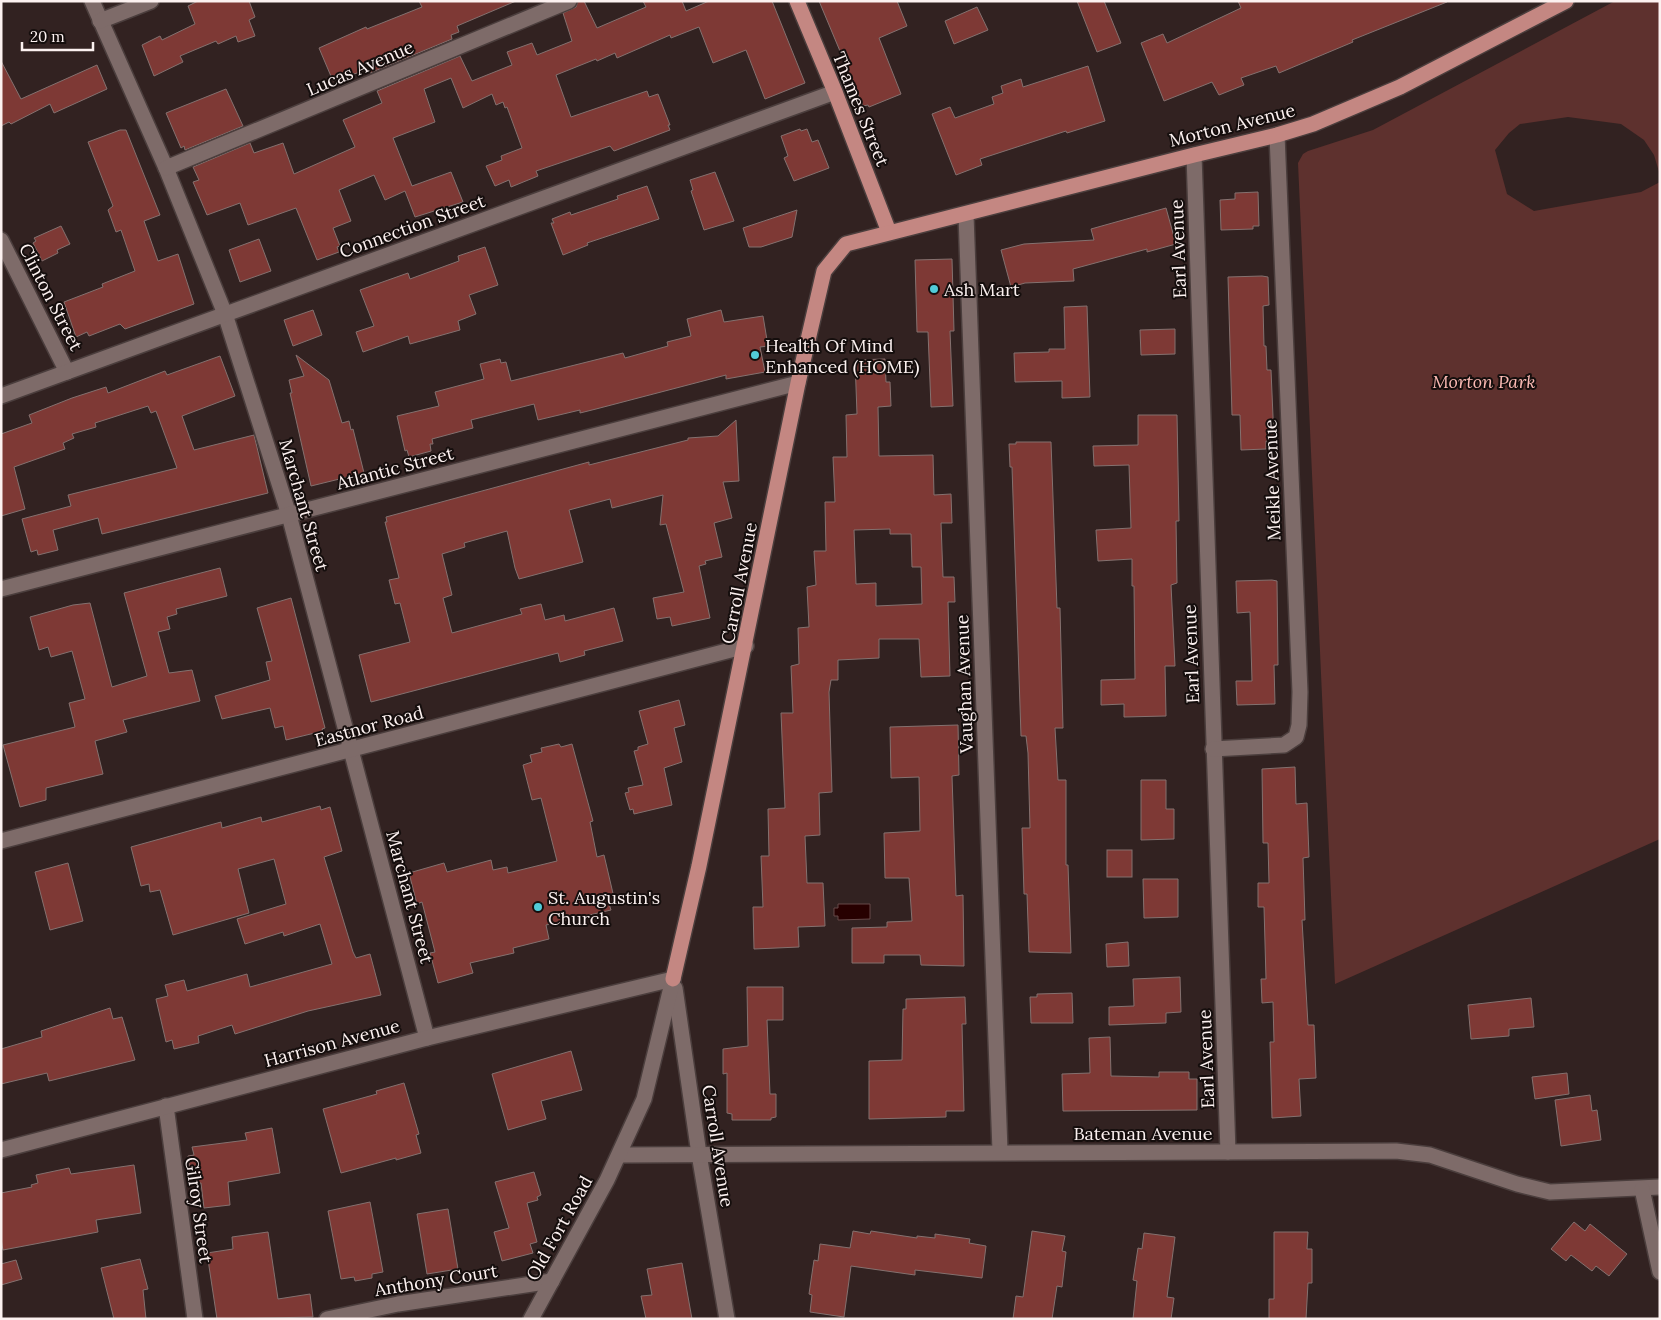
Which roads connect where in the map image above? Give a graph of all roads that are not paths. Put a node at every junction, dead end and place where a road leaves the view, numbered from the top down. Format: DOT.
graph roads {
  1 [pos="92,1"];
  2 [pos="151,1"];
  3 [pos="569,1"];
  4 [pos="797,1"];
  5 [pos="1566,1"];
  6 [pos="100,21"];
  7 [pos="836,92"];
  8 [pos="1277,135"];
  9 [pos="1194,154"];
  10 [pos="166,168"];
  11 [pos="966,215"];
  12 [pos="889,232"];
  13 [pos="1,240"];
  14 [pos="225,314"];
  15 [pos="67,372"];
  16 [pos="798,383"];
  17 [pos="1,396"];
  18 [pos="289,515"];
  19 [pos="1,589"];
  20 [pos="746,646"];
  21 [pos="1213,749"];
  22 [pos="351,750"];
  23 [pos="1,841"];
  24 [pos="673,979"];
  25 [pos="427,1038"];
  26 [pos="166,1106"];
  27 [pos="1,1150"];
  28 [pos="1000,1152"];
  29 [pos="1228,1152"];
  30 [pos="699,1154"];
  31 [pos="619,1155"];
  32 [pos="1660,1187"];
  33 [pos="1642,1189"];
  34 [pos="1660,1272"];
  35 [pos="552,1280"];
  36 [pos="194,1319"];
  37 [pos="326,1319"];
  38 [pos="531,1319"];
  39 [pos="727,1319"];
  1 -- 6 [label="street, Marchant Street"];
  2 -- 6 [label="street"];
  3 -- 10 [label="street, Lucas Avenue"];
  4 -- 7 [label="main road, Thames Street"];
  5 -- 8 [label="main road, Morton Avenue"];
  6 -- 10 [label="street, Marchant Street"];
  7 -- 12 [label="main road, Thames Street"];
  7 -- 14 [label="street, Connection Street"];
  8 -- 9 [label="main road, Morton Avenue"];
  8 -- 21 [label="street, Meikle Avenue"];
  9 -- 11 [label="main road, Morton Avenue"];
  9 -- 21 [label="street, Earl Avenue"];
  10 -- 14 [label="street, Marchant Street"];
  11 -- 12 [label="main road, Morton Avenue"];
  11 -- 28 [label="street, Vaughan Avenue"];
  12 -- 16 [label="main road, Carroll Avenue"];
  13 -- 15 [label="street, Clinton Street"];
  14 -- 15 [label="street, Connection Street"];
  14 -- 18 [label="street, Marchant Street"];
  15 -- 17 [label="street, Connection Street"];
  16 -- 18 [label="street, Atlantic Street"];
  16 -- 20 [label="main road, Carroll Avenue"];
  18 -- 19 [label="street, Atlantic Street"];
  18 -- 22 [label="street, Marchant Street"];
  20 -- 22 [label="street, Eastnor Road"];
  20 -- 24 [label="main road, Carroll Avenue"];
  21 -- 29 [label="street, Earl Avenue"];
  22 -- 23 [label="street, Eastnor Road"];
  22 -- 25 [label="street, Marchant Street"];
  24 -- 25 [label="street, Harrison Avenue"];
  24 -- 30 [label="street, Carroll Avenue"];
  24 -- 31 [label="street, Carroll Avenue"];
  25 -- 26 [label="street, Harrison Avenue"];
  26 -- 27 [label="street, Harrison Avenue"];
  26 -- 36 [label="street, Gilroy Street"];
  28 -- 29 [label="street, Bateman Avenue"];
  28 -- 30 [label="street, Bateman Avenue"];
  29 -- 33 [label="street, Bateman Avenue"];
  30 -- 31 [label="street, Bateman Avenue"];
  30 -- 39 [label="street, Carroll Avenue"];
  31 -- 35 [label="street, Old Fort Road"];
  32 -- 33 [label="street, Bateman Avenue"];
  33 -- 34 [label="street"];
  35 -- 37 [label="street, Anthony Court"];
  35 -- 38 [label="street, Old Fort Road"];
}
